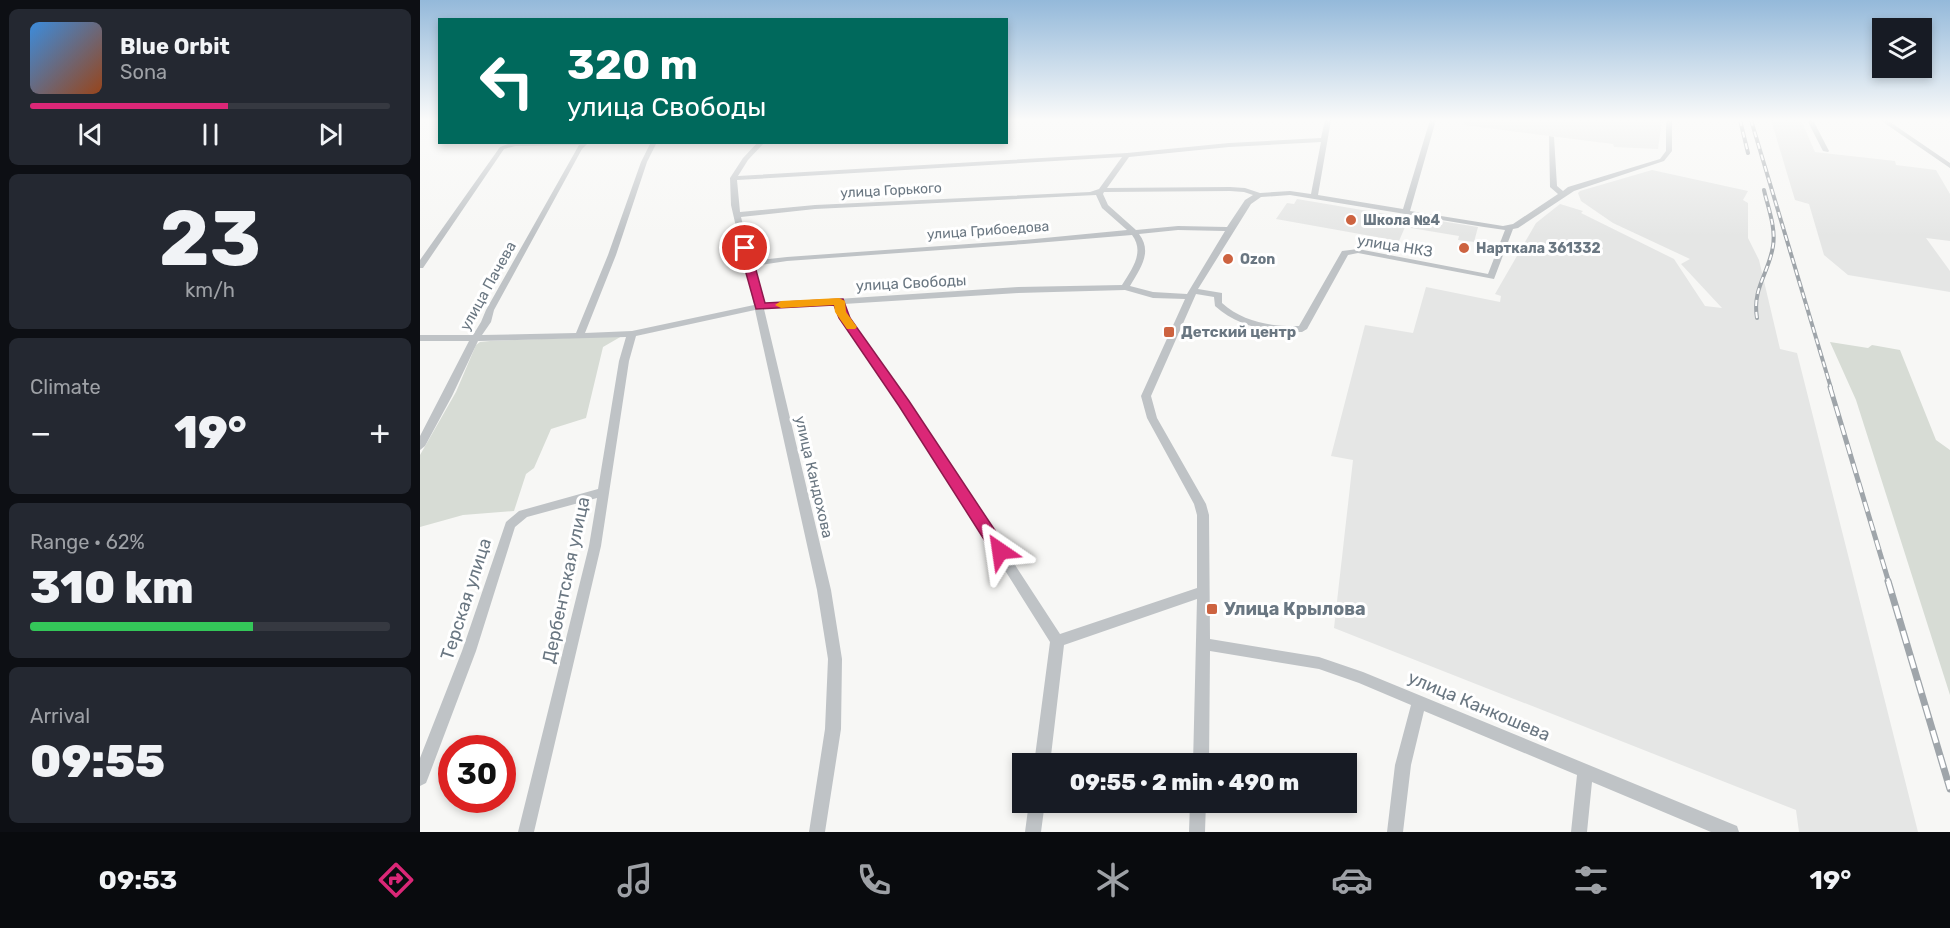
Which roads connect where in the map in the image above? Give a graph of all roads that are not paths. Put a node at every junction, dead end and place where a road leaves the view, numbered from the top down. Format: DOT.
graph roads {
  1 [pos="494,159"];
  2 [pos="573,159"];
  3 [pos="646,159"];
  4 [pos="745,159"];
  5 [pos="1048,159"];
  6 [pos="1124,159"];
  7 [pos="1321,159"];
  8 [pos="1422,159"];
  9 [pos="1552,159"];
  10 [pos="1663,159"];
  11 [pos="734,178"];
  12 [pos="1100,192"];
  13 [pos="1562,194"];
  14 [pos="1259,195"];
  15 [pos="1314,196"];
  16 [pos="1406,212"];
  17 [pos="737,214"];
  18 [pos="1510,227"];
  19 [pos="1230,229"];
  20 [pos="1135,232"];
  21 [pos="748,264"];
  22 [pos="420,266"];
  23 [pos="1125,287"];
  24 [pos="1192,294"];
  25 [pos="839,301"];
  26 [pos="760,307"];
  27 [pos="632,334"];
  28 [pos="580,335"];
  29 [pos="420,338"];
  30 [pos="476,338"];
  31 [pos="420,446"];
  32 [pos="604,492"];
  33 [pos="1204,591"];
  34 [pos="1057,641"];
  35 [pos="1203,644"];
  36 [pos="1419,702"];
  37 [pos="1042,753"];
  38 [pos="1201,753"];
  39 [pos="1585,773"];
  40 [pos="420,778"];
  41 [pos="1035,813"];
  42 [pos="1198,813"];
  43 [pos="526,832"];
  44 [pos="817,832"];
  45 [pos="1033,832"];
  46 [pos="1197,832"];
  47 [pos="1395,832"];
  48 [pos="1579,832"];
  49 [pos="1731,832"];
  1 -- 22 [label="street"];
  2 -- 30 [label="street, улица Пачева"];
  3 -- 28 [label="street"];
  4 -- 11 [label="street"];
  5 -- 11 [label="street"];
  6 -- 12 [label="street"];
  7 -- 15 [label="street"];
  8 -- 16 [label="street"];
  9 -- 13 [label="street"];
  10 -- 13 [label="street"];
  11 -- 17 [label="street, улица Кандохова"];
  12 -- 14 [label="street, улица Горького"];
  12 -- 17 [label="street, улица Горького"];
  12 -- 20 [label="street"];
  13 -- 18 [label="street"];
  14 -- 15 [label="street, улица Горького"];
  14 -- 19 [label="street"];
  15 -- 16 [label="street, улица Горького"];
  16 -- 18 [label="street, улица Горького"];
  17 -- 21 [label="street, улица Кандохова"];
  18 -- 24 [label="street, улица НКЗ"];
  19 -- 20 [label="street, улица Грибоедова"];
  19 -- 24 [label="street"];
  20 -- 21 [label="street, улица Грибоедова"];
  20 -- 23 [label="street"];
  21 -- 26 [label="street, улица Кандохова"];
  23 -- 24 [label="street, улица Свободы"];
  23 -- 25 [label="street, улица Свободы"];
  24 -- 33 [label="street"];
  25 -- 26 [label="street, улица Свободы"];
  25 -- 34 [label="street"];
  26 -- 27 [label="street, улица Свободы"];
  26 -- 44 [label="street, улица Кандохова"];
  27 -- 28 [label="street, улица Свободы"];
  27 -- 32 [label="street, Дербентская улица"];
  28 -- 30 [label="street, улица Свободы"];
  29 -- 30 [label="street, улица Свободы"];
  30 -- 31 [label="street, улица Пачева"];
  32 -- 40 [label="street, Терская улица"];
  32 -- 43 [label="street, Дербентская улица"];
  33 -- 34 [label="street"];
  33 -- 35 [label="street"];
  34 -- 37 [label="street"];
  35 -- 36 [label="street, улица Канкошева"];
  35 -- 38 [label="street"];
  36 -- 39 [label="street, улица Канкошева"];
  36 -- 47 [label="street"];
  39 -- 48 [label="street"];
  39 -- 49 [label="street, улица Канкошева"];
  41 -- 45 [label="street"];
  42 -- 46 [label="street"];
}
